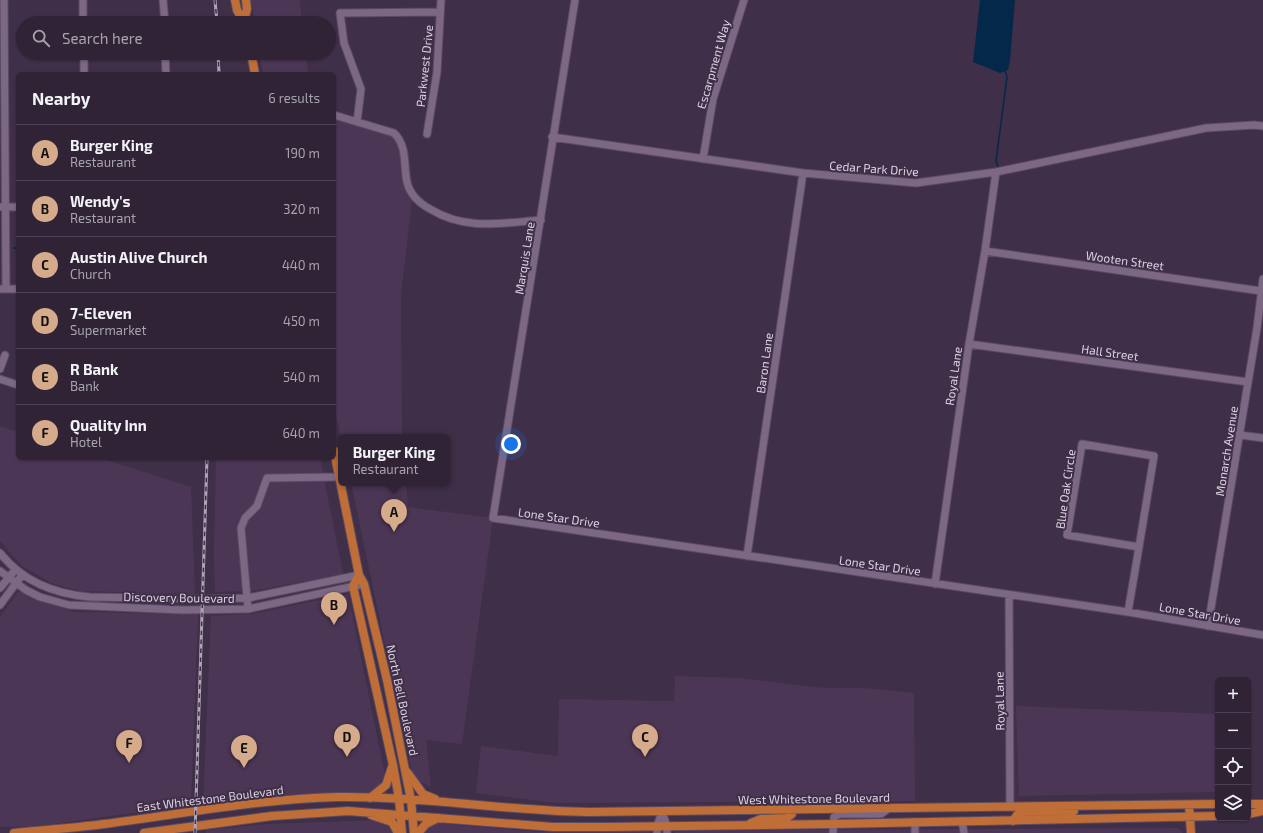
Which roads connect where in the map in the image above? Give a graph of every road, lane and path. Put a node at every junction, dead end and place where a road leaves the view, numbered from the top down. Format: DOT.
graph roads {
  1 [pos="4,0"];
  2 [pos="83,0"];
  3 [pos="163,0"];
  4 [pos="235,0"];
  5 [pos="246,0"];
  6 [pos="441,0"];
  7 [pos="575,0"];
  8 [pos="744,0"];
  9 [pos="440,12"];
  10 [pos="83,16"];
  11 [pos="164,16"];
  12 [pos="240,16"];
  13 [pos="245,16"];
  14 [pos="84,60"];
  15 [pos="166,60"];
  16 [pos="252,60"];
  17 [pos="84,72"];
  18 [pos="166,72"];
  19 [pos="255,72"];
  20 [pos="336,116"];
  21 [pos="357,122"];
  22 [pos="1263,126"];
  23 [pos="427,134"];
  24 [pos="552,137"];
  25 [pos="703,159"];
  26 [pos="996,172"];
  27 [pos="803,174"];
  28 [pos="3,207"];
  29 [pos="16,207"];
  30 [pos="541,220"];
  31 [pos="985,251"];
  32 [pos="1263,279"];
  33 [pos="3,289"];
  34 [pos="16,289"];
  35 [pos="1261,291"];
  36 [pos="1260,329"];
  37 [pos="969,344"];
  38 [pos="5,355"];
  39 [pos="0,369"];
  40 [pos="0,380"];
  41 [pos="1248,382"];
  42 [pos="16,385"];
  43 [pos="1240,435"];
  44 [pos="1263,438"];
  45 [pos="336,460"];
  46 [pos="338,472"];
  47 [pos="338,477"];
  48 [pos="341,486"];
  49 [pos="493,518"];
  50 [pos="1139,547"];
  51 [pos="0,553"];
  52 [pos="747,556"];
  53 [pos="15,570"];
  54 [pos="0,571"];
  55 [pos="22,575"];
  56 [pos="358,575"];
  57 [pos="8,578"];
  58 [pos="16,584"];
  59 [pos="364,584"];
  60 [pos="935,584"];
  61 [pos="354,586"];
  62 [pos="0,588"];
  63 [pos="1009,596"];
  64 [pos="248,598"];
  65 [pos="0,605"];
  66 [pos="248,609"];
  67 [pos="1128,612"];
  68 [pos="1208,626"];
  69 [pos="1263,635"];
  70 [pos="393,765"];
  71 [pos="405,770"];
  72 [pos="370,798"];
  73 [pos="400,799"];
  74 [pos="411,800"];
  75 [pos="441,802"];
  76 [pos="1215,804"];
  77 [pos="1251,804"];
  78 [pos="1263,804"];
  79 [pos="1190,805"];
  80 [pos="1010,806"];
  81 [pos="1084,806"];
  82 [pos="888,809"];
  83 [pos="792,810"];
  84 [pos="1263,811"];
  85 [pos="363,812"];
  86 [pos="662,812"];
  87 [pos="1251,813"];
  88 [pos="401,814"];
  89 [pos="413,815"];
  90 [pos="1215,816"];
  91 [pos="439,818"];
  92 [pos="1190,818"];
  93 [pos="940,821"];
  94 [pos="962,821"];
  95 [pos="1013,821"];
  96 [pos="915,822"];
  97 [pos="743,826"];
  98 [pos="833,829"];
  99 [pos="657,830"];
  100 [pos="667,830"];
  101 [pos="14,833"];
  102 [pos="144,833"];
  103 [pos="398,833"];
  104 [pos="402,833"];
  105 [pos="414,833"];
  106 [pos="418,833"];
  107 [pos="915,833"];
  108 [pos="964,833"];
  109 [pos="1191,833"];
  1 -- 28 [label="street"];
  2 -- 10 [label="street"];
  3 -- 11 [label="street"];
  4 -- 12 [label="main road"];
  5 -- 13 [label="main road"];
  6 -- 9 [label="street, Parkwest Drive"];
  7 -- 24 [label="street, Marquis Lane"];
  8 -- 25 [label="street, Escarpment Way"];
  9 -- 21 [label="street"];
  9 -- 23 [label="street, Parkwest Drive"];
  14 -- 17 [label="street"];
  15 -- 18 [label="street"];
  16 -- 19 [label="main road"];
  20 -- 21 [label="street"];
  21 -- 30 [label="street"];
  22 -- 26 [label="street, Cedar Park Drive"];
  24 -- 25 [label="street, Cedar Park Drive"];
  24 -- 30 [label="street, Marquis Lane"];
  25 -- 27 [label="street, Cedar Park Drive"];
  26 -- 27 [label="street, Cedar Park Drive"];
  26 -- 31 [label="street, Royal Lane"];
  27 -- 52 [label="street, Baron Lane"];
  28 -- 29 [label="street"];
  28 -- 33 [label="street"];
  30 -- 49 [label="street, Marquis Lane"];
  31 -- 35 [label="street, Wooten Street"];
  31 -- 37 [label="street, Royal Lane"];
  32 -- 35 [label="street, Monarch Avenue"];
  33 -- 34 [label="street"];
  35 -- 36 [label="street, Monarch Avenue"];
  36 -- 41 [label="street, Monarch Avenue"];
  37 -- 41 [label="street, Hall Street"];
  37 -- 60 [label="street, Royal Lane"];
  38 -- 39 [label="street"];
  40 -- 42 [label="street"];
  41 -- 43 [label="street, Monarch Avenue"];
  43 -- 44 [label="street"];
  43 -- 68 [label="street, Monarch Avenue"];
  45 -- 46 [label="main road, North Bell Boulevard"];
  47 -- 64 [label="street"];
  48 -- 56 [label="main road, North Bell Boulevard"];
  49 -- 52 [label="street, Lone Star Drive"];
  50 -- 50 [label="street, Blue Oak Circle"];
  50 -- 67 [label="street, Blue Oak Circle"];
  51 -- 53 [label="street, Discovery Boulevard"];
  52 -- 60 [label="street, Lone Star Drive"];
  53 -- 55 [label="street, Discovery Boulevard"];
  53 -- 57 [label="street"];
  54 -- 57 [label="street, Discovery Boulevard"];
  55 -- 58 [label="street"];
  55 -- 64 [label="street, Discovery Boulevard"];
  56 -- 59 [label="main road, North Bell Boulevard"];
  56 -- 61 [label="main road"];
  56 -- 64 [label="street, Discovery Boulevard"];
  57 -- 58 [label="street, Discovery Boulevard"];
  57 -- 62 [label="street"];
  58 -- 65 [label="street"];
  58 -- 66 [label="street, Discovery Boulevard"];
  59 -- 61 [label="street, Discovery Boulevard"];
  59 -- 71 [label="main road, North Bell Boulevard"];
  60 -- 63 [label="street, Lone Star Drive"];
  61 -- 66 [label="street, Discovery Boulevard"];
  61 -- 70 [label="main road, North Bell Boulevard"];
  63 -- 67 [label="street, Lone Star Drive"];
  63 -- 80 [label="street, Royal Lane"];
  64 -- 66 [label="street"];
  67 -- 68 [label="street, Lone Star Drive"];
  68 -- 69 [label="street, Lone Star Drive"];
  70 -- 72 [label="main road"];
  70 -- 73 [label="main road, North Bell Boulevard"];
  71 -- 74 [label="main road, North Bell Boulevard"];
  71 -- 75 [label="main road"];
  72 -- 73 [label="main road, East Whitestone Boulevard"];
  72 -- 101 [label="main road, East Whitestone Boulevard"];
  73 -- 74 [label="main road, East Whitestone Boulevard"];
  73 -- 88 [label="main road, North Bell Boulevard"];
  74 -- 75 [label="main road, West Whitestone Boulevard"];
  74 -- 89 [label="main road, North Bell Boulevard"];
  75 -- 86 [label="main road, West Whitestone Boulevard"];
  76 -- 79 [label="main road, West Whitestone Boulevard"];
  77 -- 78 [label="main road"];
  79 -- 81 [label="main road, West Whitestone Boulevard"];
  79 -- 92 [label="main road"];
  80 -- 81 [label="main road, West Whitestone Boulevard"];
  80 -- 82 [label="main road, West Whitestone Boulevard"];
  80 -- 93 [label="main road"];
  81 -- 95 [label="main road"];
  82 -- 83 [label="main road, West Whitestone Boulevard"];
  82 -- 98 [label="street"];
  83 -- 86 [label="main road, West Whitestone Boulevard"];
  83 -- 97 [label="main road"];
  84 -- 87 [label="main road"];
  85 -- 88 [label="main road"];
  85 -- 102 [label="main road"];
  85 -- 103 [label="main road"];
  86 -- 99 [label="street"];
  86 -- 100 [label="street"];
  88 -- 89 [label="main road"];
  88 -- 104 [label="main road, North Bell Boulevard"];
  89 -- 91 [label="main road"];
  89 -- 105 [label="main road, North Bell Boulevard"];
  90 -- 92 [label="main road"];
  91 -- 99 [label="main road"];
  91 -- 106 [label="main road"];
  92 -- 95 [label="main road"];
  92 -- 109 [label="main road"];
  93 -- 94 [label="main road"];
  93 -- 96 [label="main road"];
  94 -- 95 [label="main road"];
  94 -- 108 [label="street"];
  96 -- 98 [label="main road"];
  96 -- 107 [label="street"];
  97 -- 98 [label="main road"];
  97 -- 100 [label="main road"];
  99 -- 100 [label="main road"];
}
